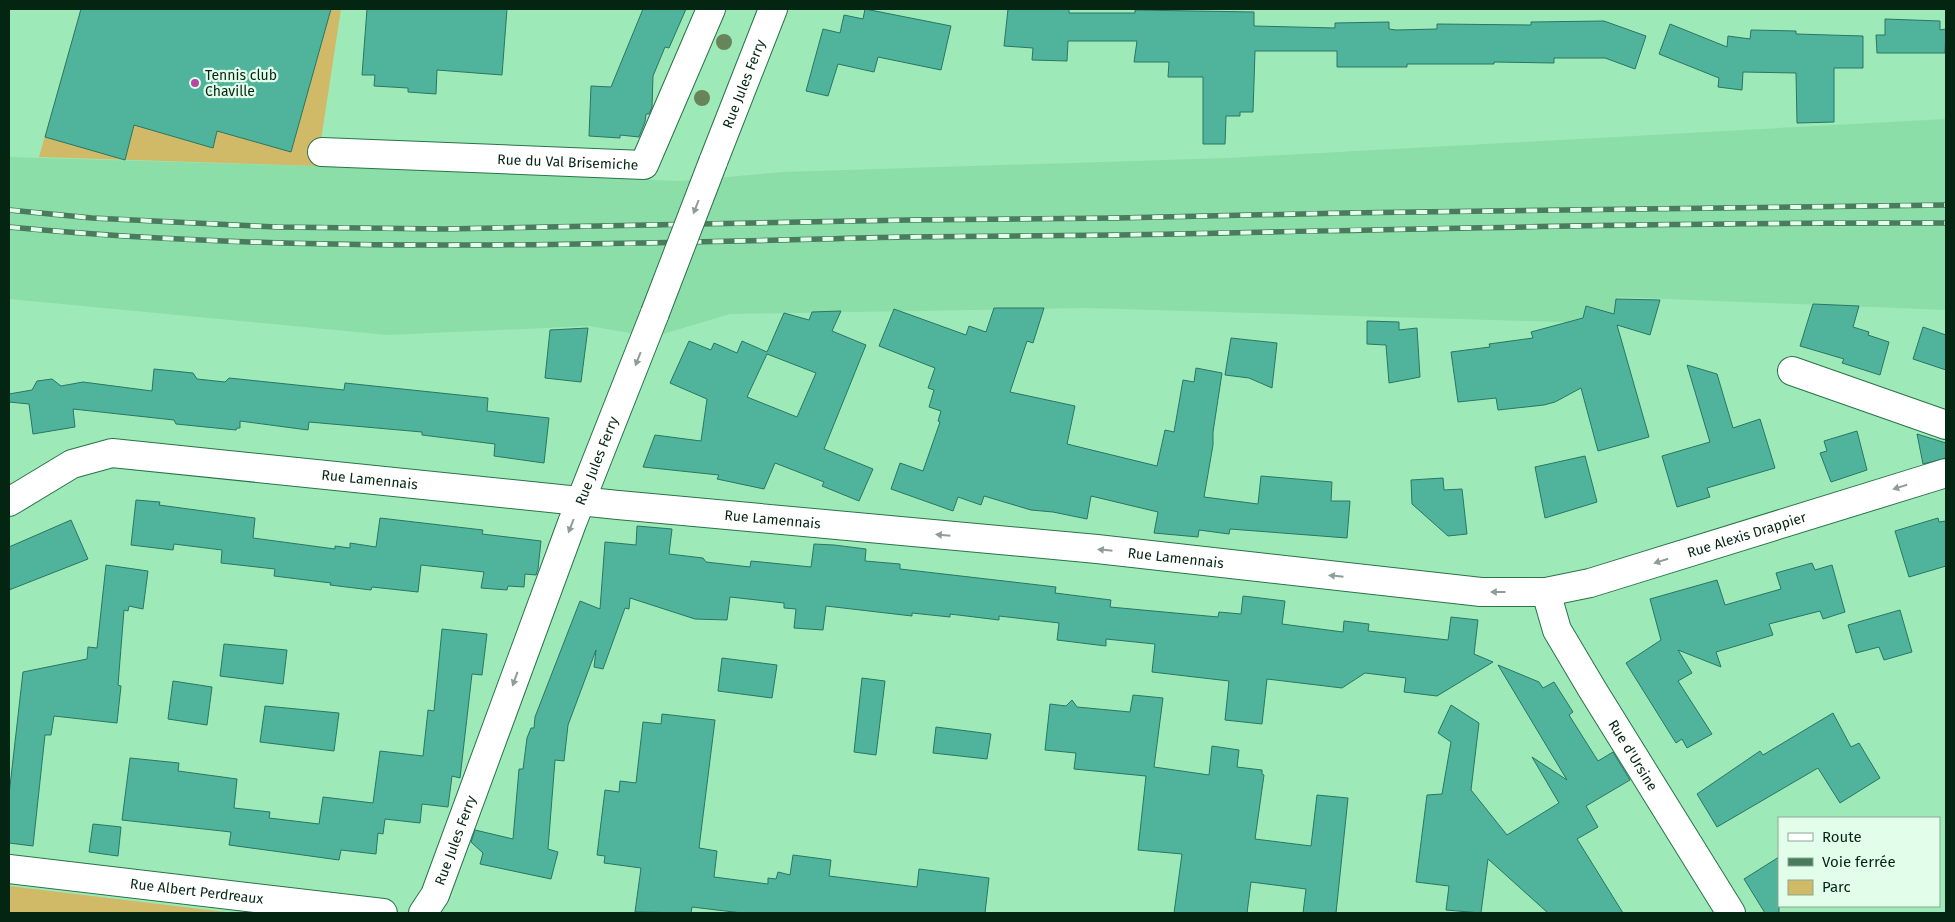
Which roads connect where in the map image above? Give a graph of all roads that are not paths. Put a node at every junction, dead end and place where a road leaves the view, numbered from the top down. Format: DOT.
graph roads {
  1 [pos="711,9"];
  2 [pos="773,9"];
  3 [pos="322,152"];
  4 [pos="1792,371"];
  5 [pos="1946,425"];
  6 [pos="1946,473"];
  7 [pos="582,500"];
  8 [pos="9,502"];
  9 [pos="1546,592"];
  10 [pos="9,869"];
  11 [pos="384,913"];
  12 [pos="423,913"];
  13 [pos="1731,913"];
  1 -- 3 [label="street, Rue du Val Brisemiche"];
  2 -- 7 [label="street, Rue Jules Ferry, one-way, bridge"];
  4 -- 5 [label="street"];
  6 -- 9 [label="street, Rue Alexis Drappier, one-way"];
  7 -- 8 [label="street, Rue Lamennais"];
  9 -- 7 [label="street, Rue Lamennais, one-way"];
  7 -- 12 [label="street, Rue Jules Ferry, one-way"];
  9 -- 13 [label="street, Rue d'Ursine"];
  10 -- 11 [label="street, Rue Albert Perdreaux"];
}
